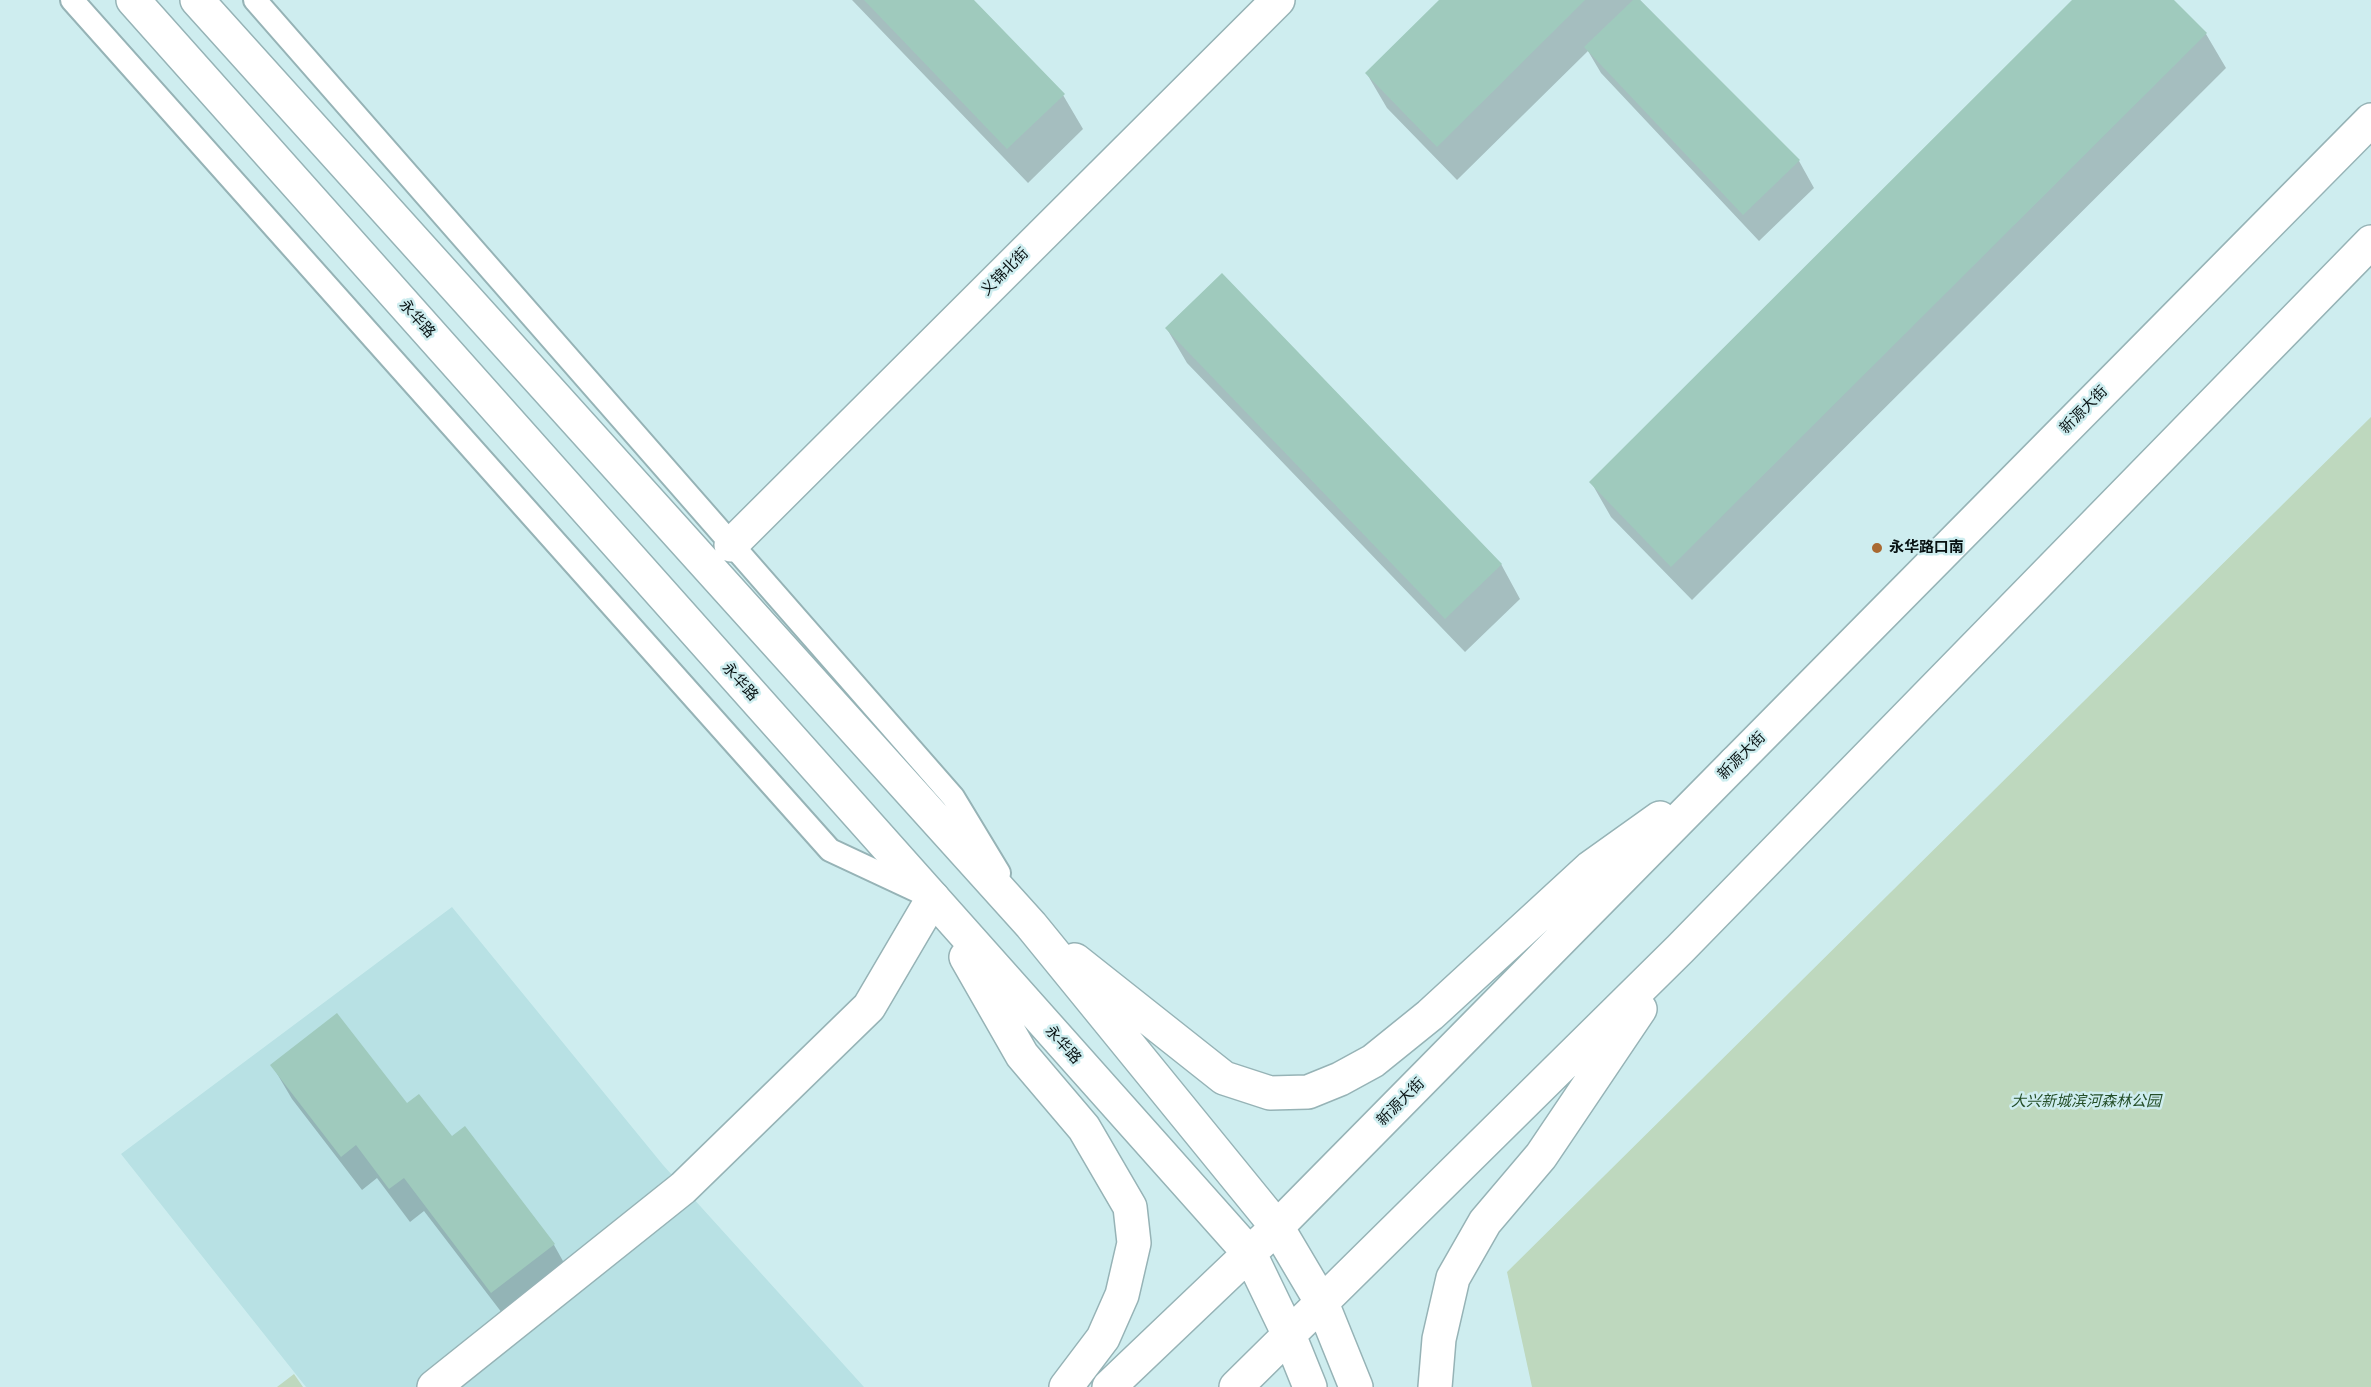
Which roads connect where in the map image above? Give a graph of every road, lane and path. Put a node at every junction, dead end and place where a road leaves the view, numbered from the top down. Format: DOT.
graph roads {
  1 [pos="72,0"];
  2 [pos="133,0"];
  3 [pos="197,0"];
  4 [pos="255,0"];
  5 [pos="1278,0"];
  6 [pos="2371,120"];
  7 [pos="2371,242"];
  8 [pos="731,545"];
  9 [pos="1735,763"];
  10 [pos="933,898"];
  11 [pos="1030,926"];
  12 [pos="1680,949"];
  13 [pos="1277,1227"];
  14 [pos="1250,1254"];
  15 [pos="1322,1303"];
  16 [pos="1289,1335"];
  17 [pos="434,1387"];
  18 [pos="1066,1387"];
  19 [pos="1108,1387"];
  20 [pos="1236,1387"];
  21 [pos="1310,1387"];
  22 [pos="1356,1387"];
  23 [pos="1436,1387"];
  1 -- 10 [label="lane"];
  2 -- 10 [label="main road, 永华路"];
  3 -- 11 [label="main road"];
  4 -- 8 [label="lane"];
  5 -- 8 [label="main road, 义锦北街"];
  6 -- 9 [label="main road, 新源大街"];
  7 -- 12 [label="main road"];
  8 -- 11 [label="lane"];
  9 -- 11 [label="main road"];
  9 -- 13 [label="main road, 新源大街"];
  10 -- 14 [label="main road, 永华路"];
  10 -- 17 [label="main road"];
  10 -- 18 [label="main road"];
  11 -- 13 [label="main road"];
  12 -- 15 [label="main road"];
  12 -- 23 [label="main road"];
  13 -- 14 [label="main road, 新源大街"];
  13 -- 15 [label="main road"];
  14 -- 16 [label="main road, 永华路"];
  14 -- 19 [label="main road, 新源大街"];
  15 -- 16 [label="main road"];
  15 -- 22 [label="main road"];
  16 -- 20 [label="main road"];
  16 -- 21 [label="main road, 永华路"];
}
